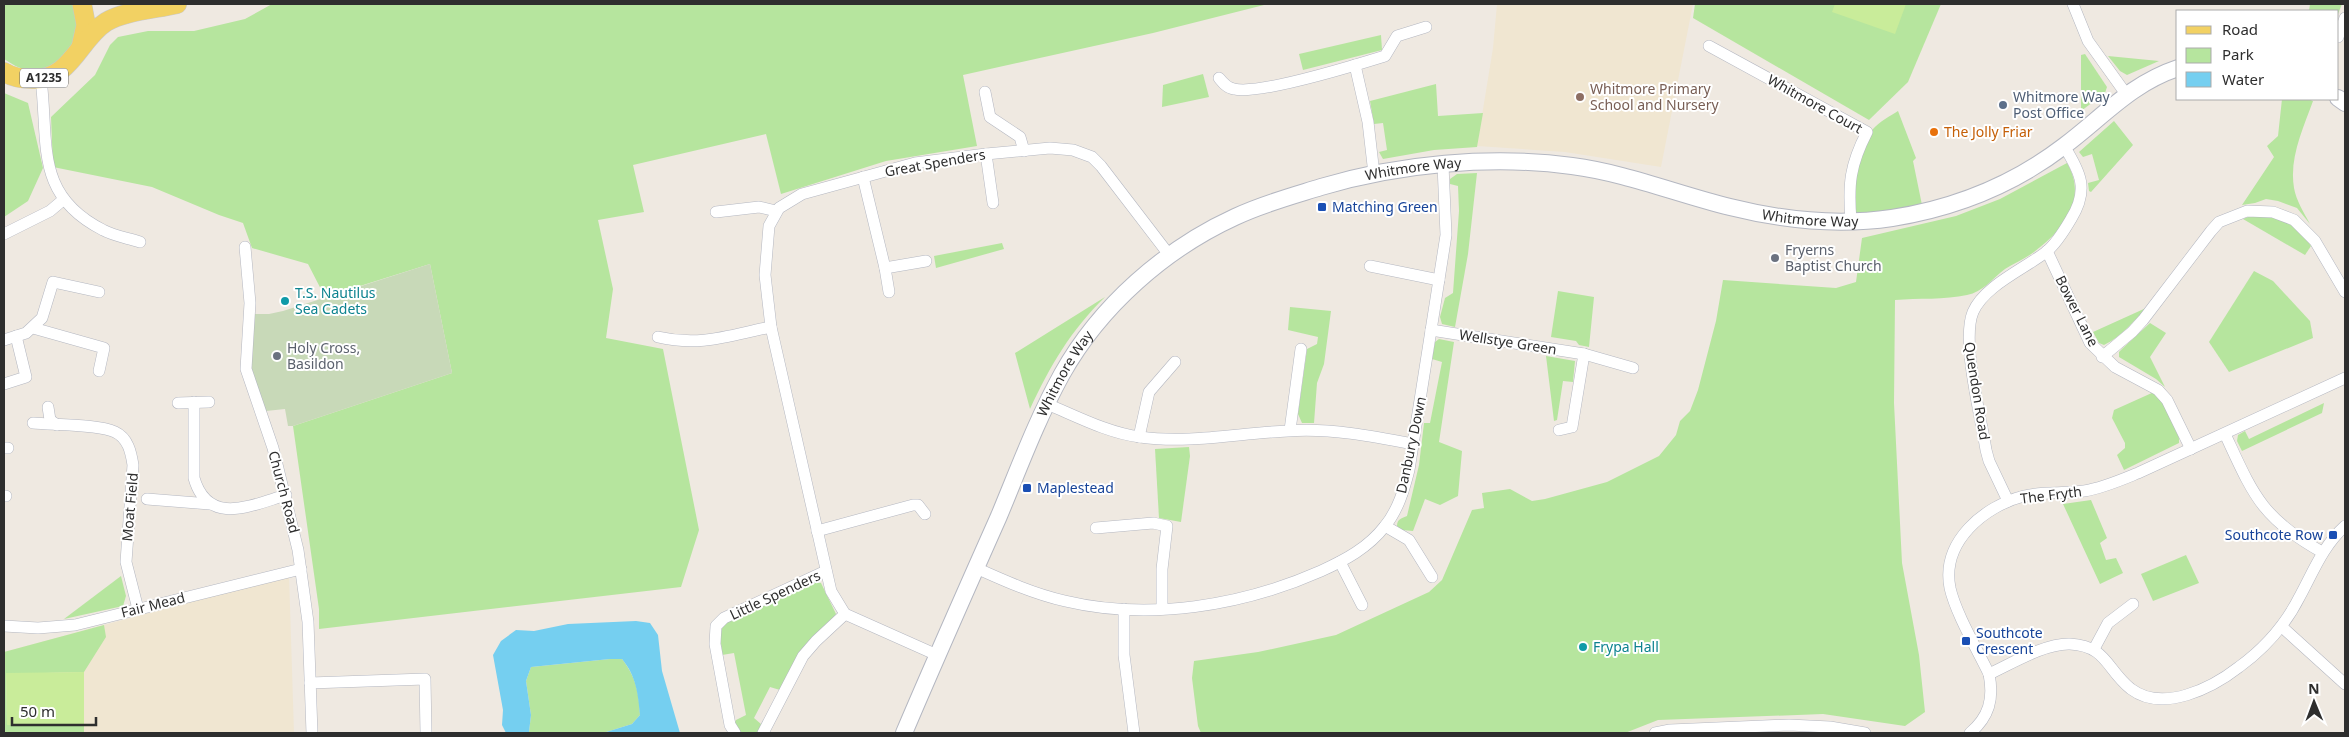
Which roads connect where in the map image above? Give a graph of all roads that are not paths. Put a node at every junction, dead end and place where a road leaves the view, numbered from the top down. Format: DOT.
graph roads {
  1 [pos="82,4"];
  2 [pos="177,4"];
  3 [pos="2073,4"];
  4 [pos="2345,18"];
  5 [pos="1426,27"];
  6 [pos="2339,34"];
  7 [pos="1710,46"];
  8 [pos="77,55"];
  9 [pos="1355,65"];
  10 [pos="2176,69"];
  11 [pos="4,72"];
  12 [pos="1219,78"];
  13 [pos="41,79"];
  14 [pos="985,92"];
  15 [pos="2126,94"];
  16 [pos="2064,146"];
  17 [pos="1024,150"];
  18 [pos="986,154"];
  19 [pos="1443,164"];
  20 [pos="1374,174"];
  21 [pos="863,177"];
  22 [pos="63,200"];
  23 [pos="993,203"];
  24 [pos="776,211"];
  25 [pos="716,212"];
  26 [pos="1851,221"];
  27 [pos="4,234"];
  28 [pos="140,242"];
  29 [pos="246,250"];
  30 [pos="2048,251"];
  31 [pos="1170,256"];
  32 [pos="926,261"];
  33 [pos="1370,266"];
  34 [pos="885,268"];
  35 [pos="2342,278"];
  36 [pos="1439,280"];
  37 [pos="98,292"];
  38 [pos="889,292"];
  39 [pos="2345,292"];
  40 [pos="772,327"];
  41 [pos="33,328"];
  42 [pos="1431,330"];
  43 [pos="16,336"];
  44 [pos="658,337"];
  45 [pos="4,340"];
  46 [pos="1301,349"];
  47 [pos="1584,354"];
  48 [pos="2102,357"];
  49 [pos="1174,362"];
  50 [pos="1633,368"];
  51 [pos="99,371"];
  52 [pos="2345,378"];
  53 [pos="4,384"];
  54 [pos="194,402"];
  55 [pos="209,402"];
  56 [pos="178,403"];
  57 [pos="1047,404"];
  58 [pos="48,407"];
  59 [pos="33,423"];
  60 [pos="57,425"];
  61 [pos="1290,430"];
  62 [pos="1559,430"];
  63 [pos="2225,434"];
  64 [pos="1139,437"];
  65 [pos="1413,444"];
  66 [pos="2191,449"];
  67 [pos="286,495"];
  68 [pos="147,499"];
  69 [pos="2008,501"];
  70 [pos="210,504"];
  71 [pos="925,514"];
  72 [pos="1385,526"];
  73 [pos="2345,526"];
  74 [pos="1096,528"];
  75 [pos="818,531"];
  76 [pos="2322,552"];
  77 [pos="1340,562"];
  78 [pos="976,568"];
  79 [pos="302,569"];
  80 [pos="826,571"];
  81 [pos="1432,577"];
  82 [pos="2133,604"];
  83 [pos="1362,606"];
  84 [pos="138,609"];
  85 [pos="1124,609"];
  86 [pos="1162,609"];
  87 [pos="845,614"];
  88 [pos="4,626"];
  89 [pos="2282,627"];
  90 [pos="2094,649"];
  91 [pos="937,655"];
  92 [pos="1988,674"];
  93 [pos="310,683"];
  94 [pos="2345,684"];
  95 [pos="312,733"];
  96 [pos="426,733"];
  97 [pos="735,733"];
  98 [pos="763,733"];
  99 [pos="904,733"];
  100 [pos="1134,733"];
  101 [pos="1654,733"];
  102 [pos="1865,733"];
  103 [pos="1970,733"];
  1 -- 8 [label="main road, A1235"];
  2 -- 8 [label="main road, A1235"];
  3 -- 15 [label="street"];
  4 -- 6 [label="street"];
  5 -- 9 [label="street"];
  7 -- 26 [label="street, Whitmore Court"];
  8 -- 13 [label="main road, A1235"];
  9 -- 12 [label="street"];
  9 -- 20 [label="street"];
  10 -- 15 [label="street, Whitmore Way"];
  11 -- 13 [label="main road, A1235"];
  13 -- 22 [label="street"];
  14 -- 17 [label="street"];
  15 -- 16 [label="street, Whitmore Way"];
  16 -- 26 [label="street, Whitmore Way"];
  16 -- 30 [label="street, Quendon Road"];
  17 -- 18 [label="street, Great Spenders"];
  17 -- 31 [label="street, Great Spenders"];
  18 -- 21 [label="street, Great Spenders"];
  18 -- 23 [label="street"];
  19 -- 20 [label="street, Whitmore Way"];
  19 -- 26 [label="street, Whitmore Way"];
  19 -- 36 [label="street, Danbury Down"];
  20 -- 31 [label="street, Whitmore Way"];
  21 -- 24 [label="street, Great Spenders"];
  21 -- 34 [label="street"];
  22 -- 27 [label="street"];
  22 -- 28 [label="street"];
  24 -- 25 [label="street"];
  24 -- 40 [label="street"];
  29 -- 67 [label="street, Church Road"];
  30 -- 48 [label="street, Bower Lane"];
  30 -- 69 [label="street, Quendon Road"];
  31 -- 57 [label="street, Whitmore Way"];
  32 -- 34 [label="street"];
  33 -- 36 [label="street"];
  34 -- 38 [label="street"];
  35 -- 39 [label="street"];
  35 -- 48 [label="street"];
  36 -- 42 [label="street, Danbury Down"];
  37 -- 41 [label="street"];
  40 -- 44 [label="street"];
  40 -- 75 [label="street"];
  41 -- 43 [label="street"];
  41 -- 51 [label="street"];
  42 -- 47 [label="street, Wellstye Green"];
  42 -- 65 [label="street, Danbury Down"];
  43 -- 45 [label="street"];
  43 -- 53 [label="street"];
  46 -- 61 [label="street"];
  47 -- 50 [label="street, Wellstye Green"];
  47 -- 62 [label="street"];
  48 -- 66 [label="street, Bower Lane"];
  49 -- 64 [label="street"];
  52 -- 63 [label="street, The Fryth"];
  54 -- 55 [label="street"];
  54 -- 56 [label="street"];
  54 -- 70 [label="street"];
  57 -- 64 [label="street"];
  57 -- 78 [label="street, Whitmore Way"];
  58 -- 60 [label="street"];
  59 -- 60 [label="street, Moat Field"];
  60 -- 84 [label="street, Moat Field"];
  61 -- 64 [label="street"];
  61 -- 65 [label="street"];
  63 -- 66 [label="street, The Fryth"];
  63 -- 76 [label="street"];
  65 -- 72 [label="street, Danbury Down"];
  66 -- 69 [label="street, The Fryth"];
  67 -- 70 [label="street"];
  67 -- 79 [label="street, Church Road"];
  68 -- 70 [label="street"];
  69 -- 92 [label="street, The Fryth"];
  71 -- 75 [label="street"];
  72 -- 77 [label="street, Danbury Down"];
  72 -- 81 [label="street"];
  73 -- 76 [label="street"];
  74 -- 86 [label="street"];
  75 -- 80 [label="street"];
  76 -- 89 [label="street"];
  77 -- 83 [label="street"];
  77 -- 86 [label="street, Danbury Down"];
  78 -- 85 [label="street, Danbury Down"];
  78 -- 91 [label="street, Whitmore Way"];
  79 -- 84 [label="street, Fair Mead"];
  79 -- 93 [label="street, Church Road"];
  80 -- 87 [label="street"];
  80 -- 97 [label="street, Little Spenders"];
  82 -- 90 [label="street"];
  84 -- 88 [label="street, Fair Mead"];
  85 -- 86 [label="street, Danbury Down"];
  85 -- 100 [label="street"];
  87 -- 91 [label="street"];
  87 -- 98 [label="street"];
  89 -- 90 [label="street"];
  89 -- 94 [label="street"];
  90 -- 92 [label="street"];
  91 -- 99 [label="street, Whitmore Way"];
  92 -- 103 [label="street, The Fryth"];
  93 -- 95 [label="street, Church Road"];
  93 -- 96 [label="street"];
  101 -- 102 [label="street"];
}
